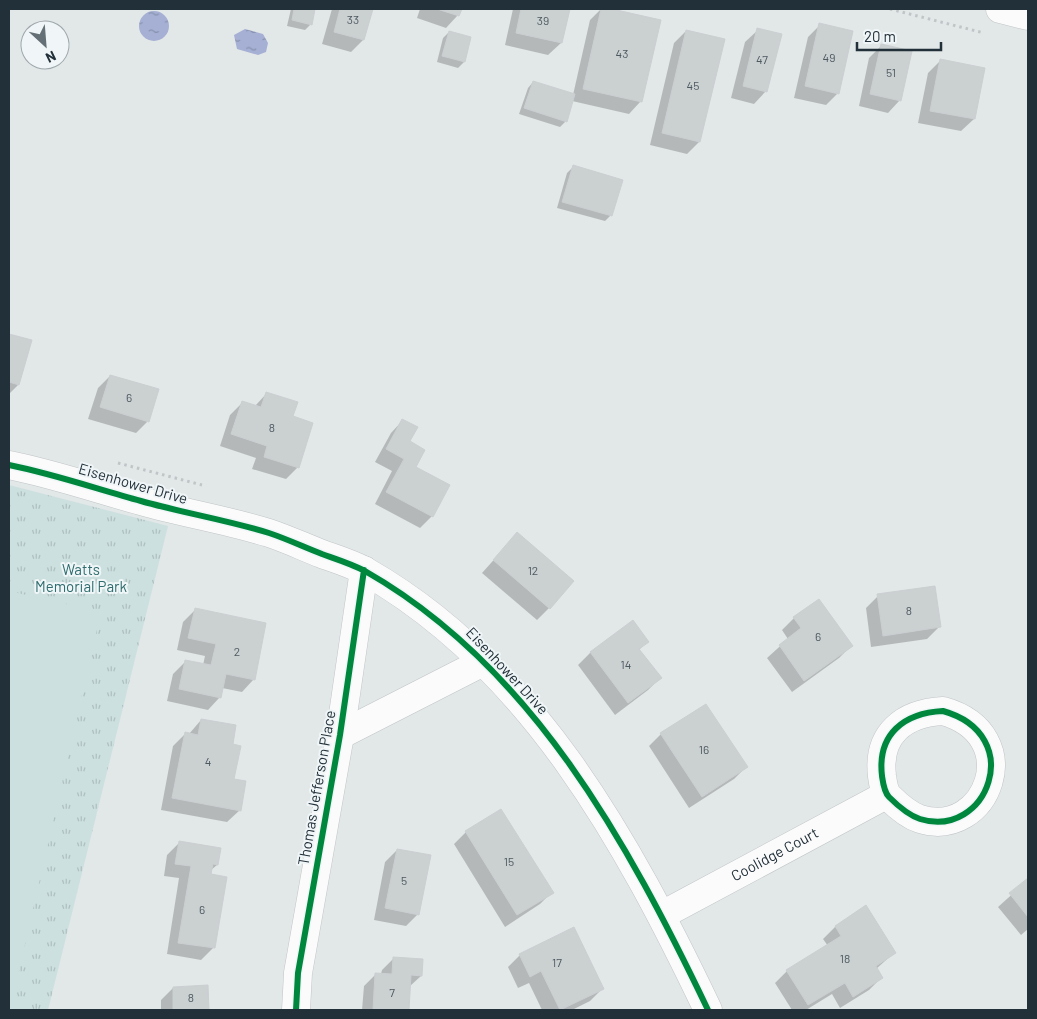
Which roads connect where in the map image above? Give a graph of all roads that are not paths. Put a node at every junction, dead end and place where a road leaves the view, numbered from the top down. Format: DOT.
graph roads {
  1 [pos="1000,9"];
  2 [pos="1028,16"];
  3 [pos="9,465"];
  4 [pos="364,570"];
  5 [pos="483,662"];
  6 [pos="340,734"];
  7 [pos="886,795"];
  8 [pos="662,915"];
  9 [pos="296,1010"];
  10 [pos="708,1010"];
  1 -- 2 [label="street"];
  3 -- 4 [label="street, Eisenhower Drive"];
  4 -- 5 [label="street, Eisenhower Drive"];
  4 -- 6 [label="street, Thomas Jefferson Place"];
  5 -- 6 [label="street, Thomas Jefferson Place"];
  5 -- 8 [label="street, Eisenhower Drive"];
  6 -- 9 [label="street, Thomas Jefferson Place"];
  7 -- 7 [label="street"];
  7 -- 8 [label="street, Coolidge Court"];
  8 -- 10 [label="street, Eisenhower Drive"];
}
